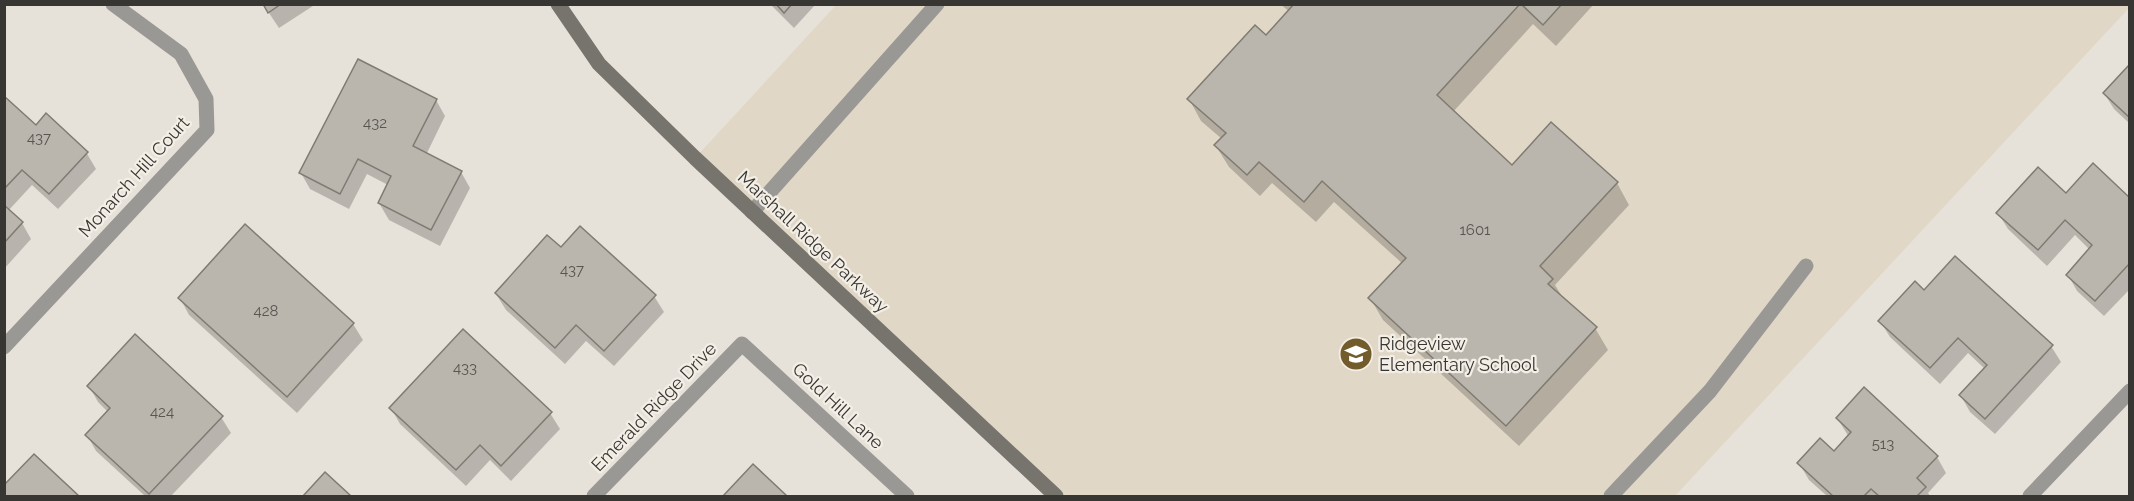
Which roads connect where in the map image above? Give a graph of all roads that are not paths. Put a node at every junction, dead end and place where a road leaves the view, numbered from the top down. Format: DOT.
graph roads {
  1 [pos="113,4"];
  2 [pos="558,4"];
  3 [pos="937,4"];
  4 [pos="752,212"];
  5 [pos="1806,266"];
  6 [pos="742,344"];
  7 [pos="4,347"];
  8 [pos="2127,398"];
  9 [pos="594,496"];
  10 [pos="907,496"];
  11 [pos="1056,496"];
  12 [pos="1611,496"];
  13 [pos="2031,496"];
  1 -- 7 [label="street, Monarch Hill Court"];
  2 -- 4 [label="street, Marshall Ridge Parkway"];
  3 -- 4 [label="street"];
  4 -- 11 [label="street, Marshall Ridge Parkway"];
  5 -- 12 [label="street"];
  6 -- 9 [label="street, Emerald Ridge Drive"];
  6 -- 10 [label="street, Gold Hill Lane"];
  8 -- 13 [label="street"];
}
